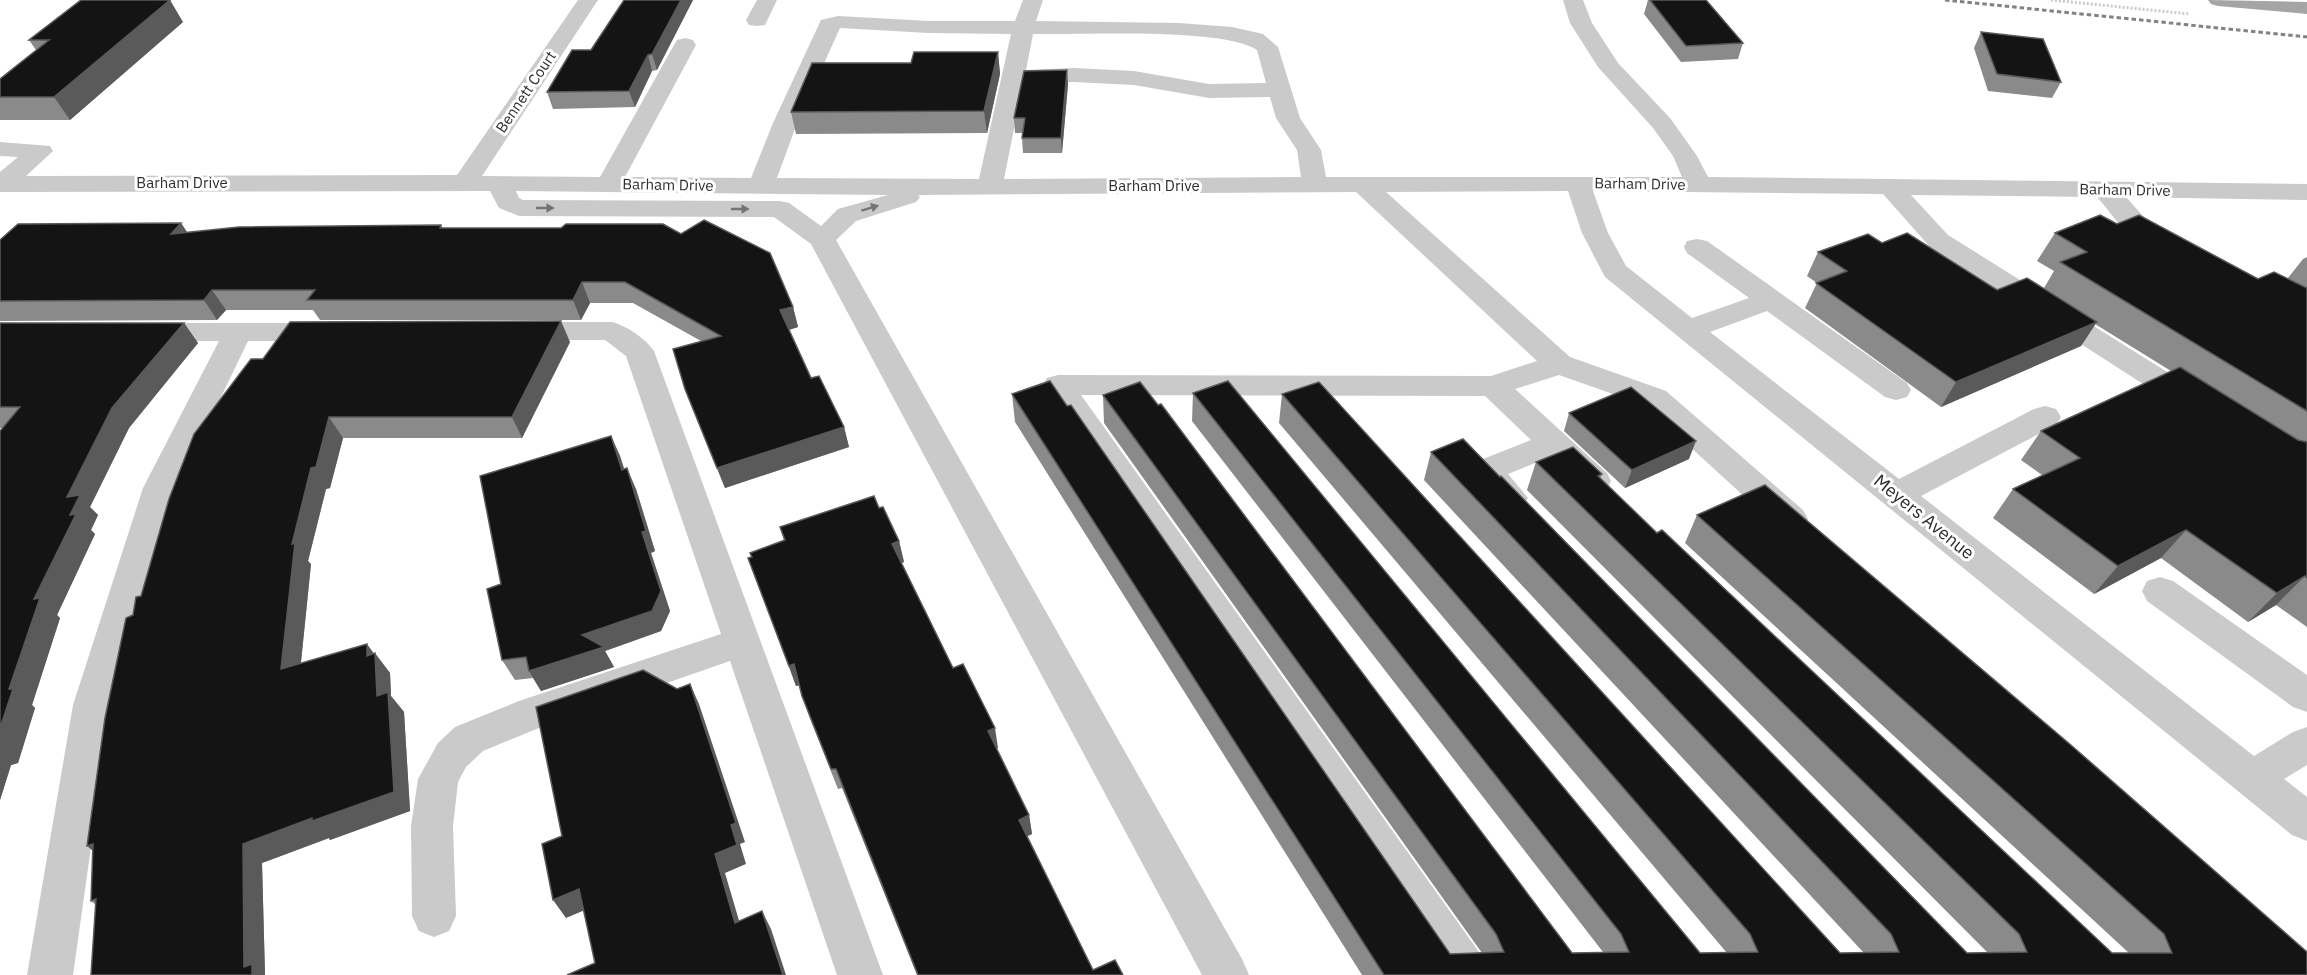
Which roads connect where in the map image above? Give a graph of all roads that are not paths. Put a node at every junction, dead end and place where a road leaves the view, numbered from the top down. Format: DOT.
graph roads {
  1 [pos="588,0"];
  2 [pos="767,0"];
  3 [pos="1033,0"];
  4 [pos="1573,0"];
  5 [pos="2218,0"];
  6 [pos="2307,8"];
  7 [pos="757,20"];
  8 [pos="1023,29"];
  9 [pos="686,45"];
  10 [pos="1013,77"];
  11 [pos="1280,90"];
  12 [pos="0,149"];
  13 [pos="464,183"];
  14 [pos="1578,183"];
  15 [pos="500,184"];
  16 [pos="608,184"];
  17 [pos="1362,184"];
  18 [pos="1315,185"];
  19 [pos="1699,185"];
  20 [pos="761,186"];
  21 [pos="990,186"];
  22 [pos="941,187"];
  23 [pos="1890,187"];
  24 [pos="5,189"];
  25 [pos="2106,190"];
  26 [pos="2307,192"];
  27 [pos="822,239"];
  28 [pos="1697,247"];
  29 [pos="2185,256"];
  30 [pos="1770,300"];
  31 [pos="1689,329"];
  32 [pos="119,332"];
  33 [pos="238,332"];
  34 [pos="354,332"];
  35 [pos="495,332"];
  36 [pos="1559,364"];
  37 [pos="1145,385"];
  38 [pos="1228,385"];
  39 [pos="1316,386"];
  40 [pos="1493,386"];
  41 [pos="1896,390"];
  42 [pos="2213,414"];
  43 [pos="2045,417"];
  44 [pos="1348,421"];
  45 [pos="1258,422"];
  46 [pos="1174,423"];
  47 [pos="1554,443"];
  48 [pos="1896,495"];
  49 [pos="1615,501"];
  50 [pos="1535,522"];
  51 [pos="1816,540"];
  52 [pos="2160,591"];
  53 [pos="742,642"];
  54 [pos="2307,696"];
  55 [pos="2307,744"];
  56 [pos="2252,778"];
  57 [pos="2307,822"];
  58 [pos="434,916"];
  59 [pos="50,975"];
  60 [pos="860,975"];
  61 [pos="1226,975"];
  62 [pos="1468,975"];
  1 -- 13 [label="street, Bennett Court"];
  2 -- 7 [label="street"];
  3 -- 8 [label="street"];
  4 -- 19 [label="street"];
  5 -- 6 [label="main road"];
  8 -- 10 [label="street"];
  8 -- 11 [label="street"];
  8 -- 20 [label="street"];
  9 -- 16 [label="street"];
  10 -- 11 [label="street"];
  10 -- 21 [label="street"];
  11 -- 18 [label="street"];
  12 -- 24 [label="street"];
  13 -- 15 [label="street, Barham Drive"];
  13 -- 24 [label="street, Barham Drive"];
  14 -- 17 [label="street, Barham Drive"];
  14 -- 19 [label="street, Barham Drive"];
  14 -- 31 [label="street, Meyers Avenue"];
  15 -- 16 [label="street, Barham Drive"];
  15 -- 27 [label="street, one-way"];
  16 -- 20 [label="street, Barham Drive"];
  17 -- 18 [label="street, Barham Drive"];
  17 -- 36 [label="street"];
  18 -- 21 [label="street, Barham Drive"];
  19 -- 23 [label="street, Barham Drive"];
  20 -- 22 [label="street, Barham Drive"];
  21 -- 22 [label="street, Barham Drive"];
  27 -- 22 [label="street, one-way"];
  23 -- 25 [label="street, Barham Drive"];
  23 -- 42 [label="street"];
  25 -- 26 [label="street, Barham Drive"];
  25 -- 29 [label="street"];
  27 -- 61 [label="street"];
  28 -- 30 [label="street"];
  30 -- 31 [label="street"];
  30 -- 41 [label="street"];
  31 -- 48 [label="street, Meyers Avenue"];
  32 -- 33 [label="street"];
  33 -- 34 [label="street"];
  33 -- 59 [label="street"];
  35 -- 53 [label="street"];
  36 -- 40 [label="street"];
  36 -- 51 [label="street"];
  37 -- 38 [label="street"];
  37 -- 46 [label="street"];
  37 -- 62 [label="street"];
  38 -- 39 [label="street"];
  38 -- 45 [label="street"];
  39 -- 40 [label="street"];
  39 -- 44 [label="street"];
  40 -- 47 [label="street"];
  43 -- 48 [label="street"];
  47 -- 49 [label="street"];
  47 -- 50 [label="street"];
  48 -- 56 [label="street, Meyers Avenue"];
  52 -- 54 [label="street"];
  53 -- 58 [label="street"];
  53 -- 60 [label="street"];
  55 -- 56 [label="street"];
  56 -- 57 [label="street, Meyers Avenue"];
}
